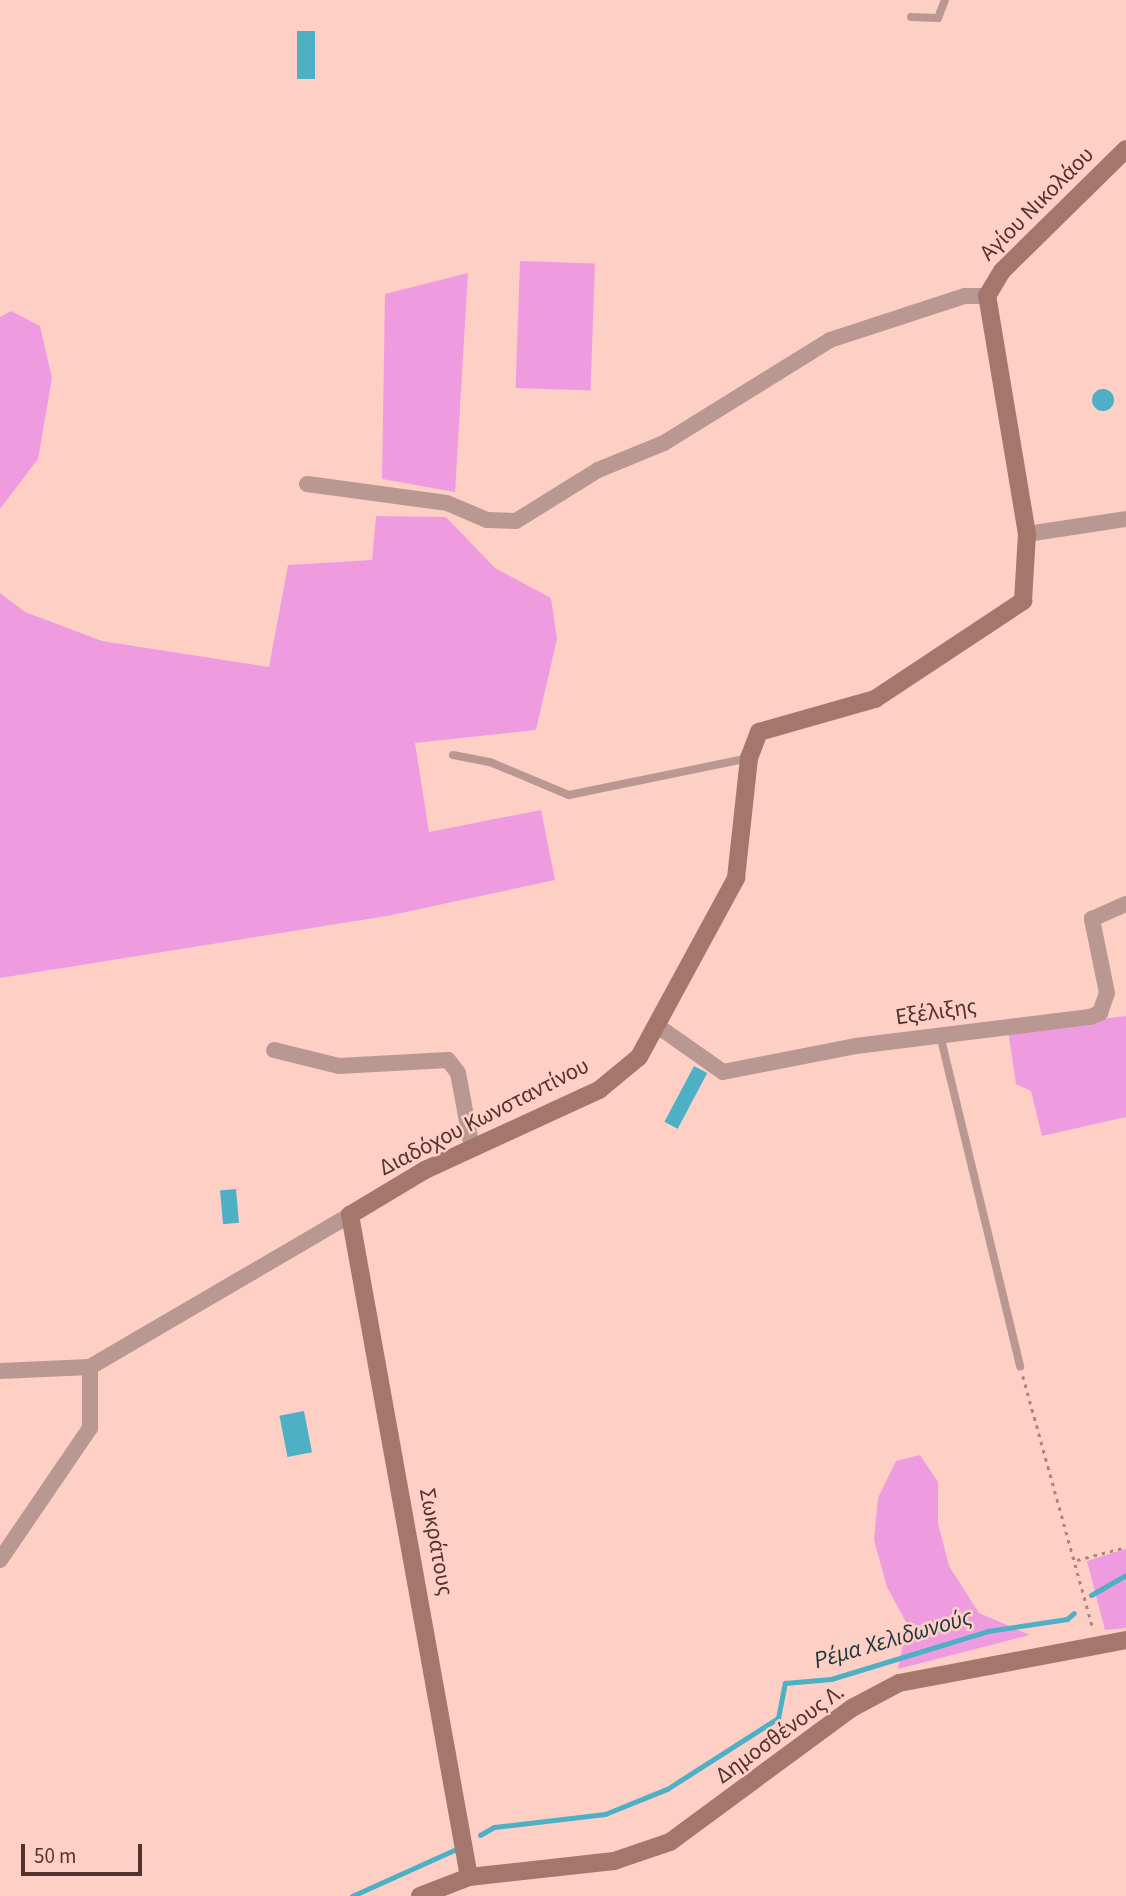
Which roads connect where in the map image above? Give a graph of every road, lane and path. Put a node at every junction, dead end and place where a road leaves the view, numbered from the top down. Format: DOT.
graph roads {
  1 [pos="945,0"];
  2 [pos="911,17"];
  3 [pos="1126,149"];
  4 [pos="987,296"];
  5 [pos="307,484"];
  6 [pos="1126,519"];
  7 [pos="1027,534"];
  8 [pos="453,755"];
  9 [pos="748,758"];
  10 [pos="1126,904"];
  11 [pos="659,1027"];
  12 [pos="940,1035"];
  13 [pos="274,1050"];
  14 [pos="472,1148"];
  15 [pos="350,1215"];
  16 [pos="1020,1366"];
  17 [pos="90,1367"];
  18 [pos="0,1371"];
  19 [pos="1126,1547"];
  20 [pos="0,1560"];
  21 [pos="1077,1560"];
  22 [pos="1126,1640"];
  23 [pos="1099,1642"];
  24 [pos="469,1877"];
  25 [pos="420,1896"];
  1 -- 2 [label="lane"];
  3 -- 4 [label="street, Αγίου Νικολάου"];
  4 -- 5 [label="street"];
  4 -- 7 [label="street, Διαδόχου Κωνσταντίνου"];
  6 -- 7 [label="street"];
  7 -- 9 [label="street, Διαδόχου Κωνσταντίνου"];
  8 -- 9 [label="lane"];
  9 -- 11 [label="street, Διαδόχου Κωνσταντίνου"];
  10 -- 12 [label="street, Εξέλιξης"];
  11 -- 12 [label="street, Εξέλιξης"];
  11 -- 14 [label="street, Διαδόχου Κωνσταντίνου"];
  12 -- 16 [label="lane"];
  13 -- 14 [label="street"];
  14 -- 15 [label="street, Διαδόχου Κωνσταντίνου"];
  15 -- 17 [label="street"];
  15 -- 24 [label="street, Σωκράτους"];
  16 -- 21 [label="path"];
  17 -- 18 [label="street"];
  17 -- 20 [label="street"];
  19 -- 21 [label="path"];
  21 -- 23 [label="path"];
  22 -- 23 [label="street, Δημοσθένους Λ."];
  23 -- 24 [label="street, Δημοσθένους Λ."];
  24 -- 25 [label="street, Δημοσθένους Λ."];
}
